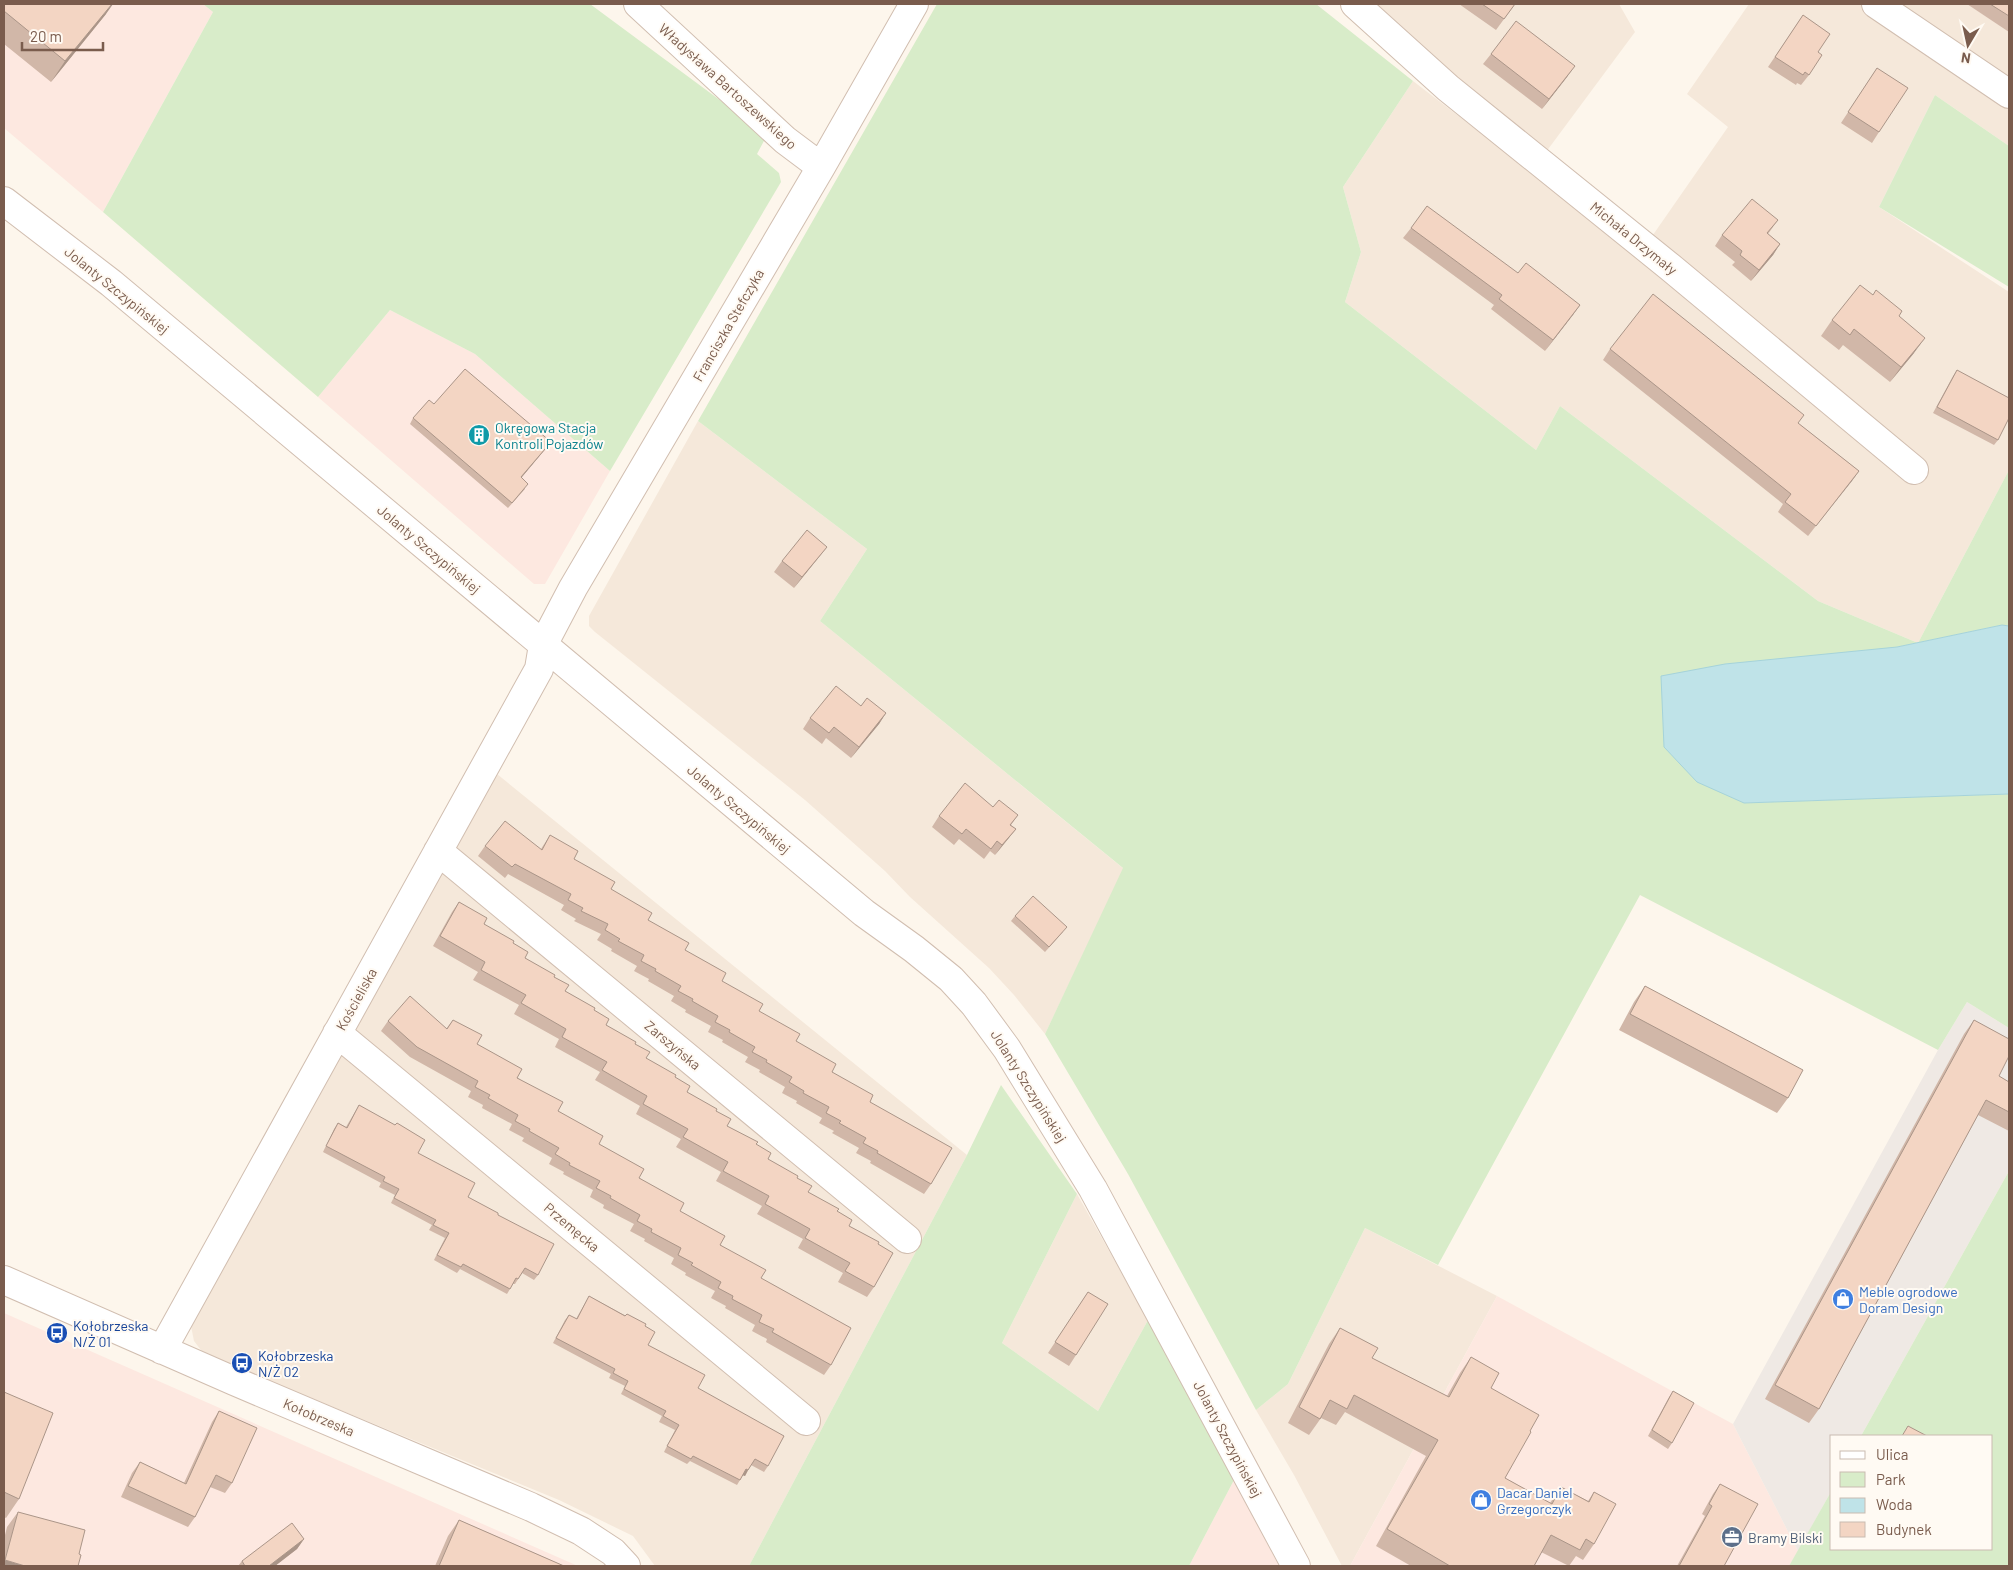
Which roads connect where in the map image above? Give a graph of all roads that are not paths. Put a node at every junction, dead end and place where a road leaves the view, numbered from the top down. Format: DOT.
graph roads {
  1 [pos="638,4"];
  2 [pos="914,4"];
  3 [pos="1355,4"];
  4 [pos="1876,4"];
  5 [pos="2009,94"];
  6 [pos="821,167"];
  7 [pos="4,201"];
  8 [pos="1914,470"];
  9 [pos="543,645"];
  10 [pos="438,851"];
  11 [pos="337,1033"];
  12 [pos="907,1239"];
  13 [pos="4,1280"];
  14 [pos="162,1350"];
  15 [pos="806,1421"];
  16 [pos="626,1566"];
  17 [pos="1296,1566"];
  1 -- 6 [label="street, Władysława Bartoszewskiego"];
  2 -- 6 [label="street, Franciszka Stefczyka"];
  3 -- 8 [label="street, Michała Drzymały"];
  4 -- 5 [label="street"];
  6 -- 9 [label="street, Franciszka Stefczyka"];
  7 -- 9 [label="street, Jolanty Szczypińskiej"];
  9 -- 10 [label="street, Kościeliska"];
  9 -- 17 [label="street, Jolanty Szczypińskiej"];
  10 -- 11 [label="street, Kościeliska"];
  10 -- 12 [label="street, Zarszyńska"];
  11 -- 14 [label="street, Kościeliska"];
  11 -- 15 [label="street, Przemęcka"];
  13 -- 14 [label="street, Kołobrzeska"];
  14 -- 16 [label="street, Kołobrzeska"];
}
